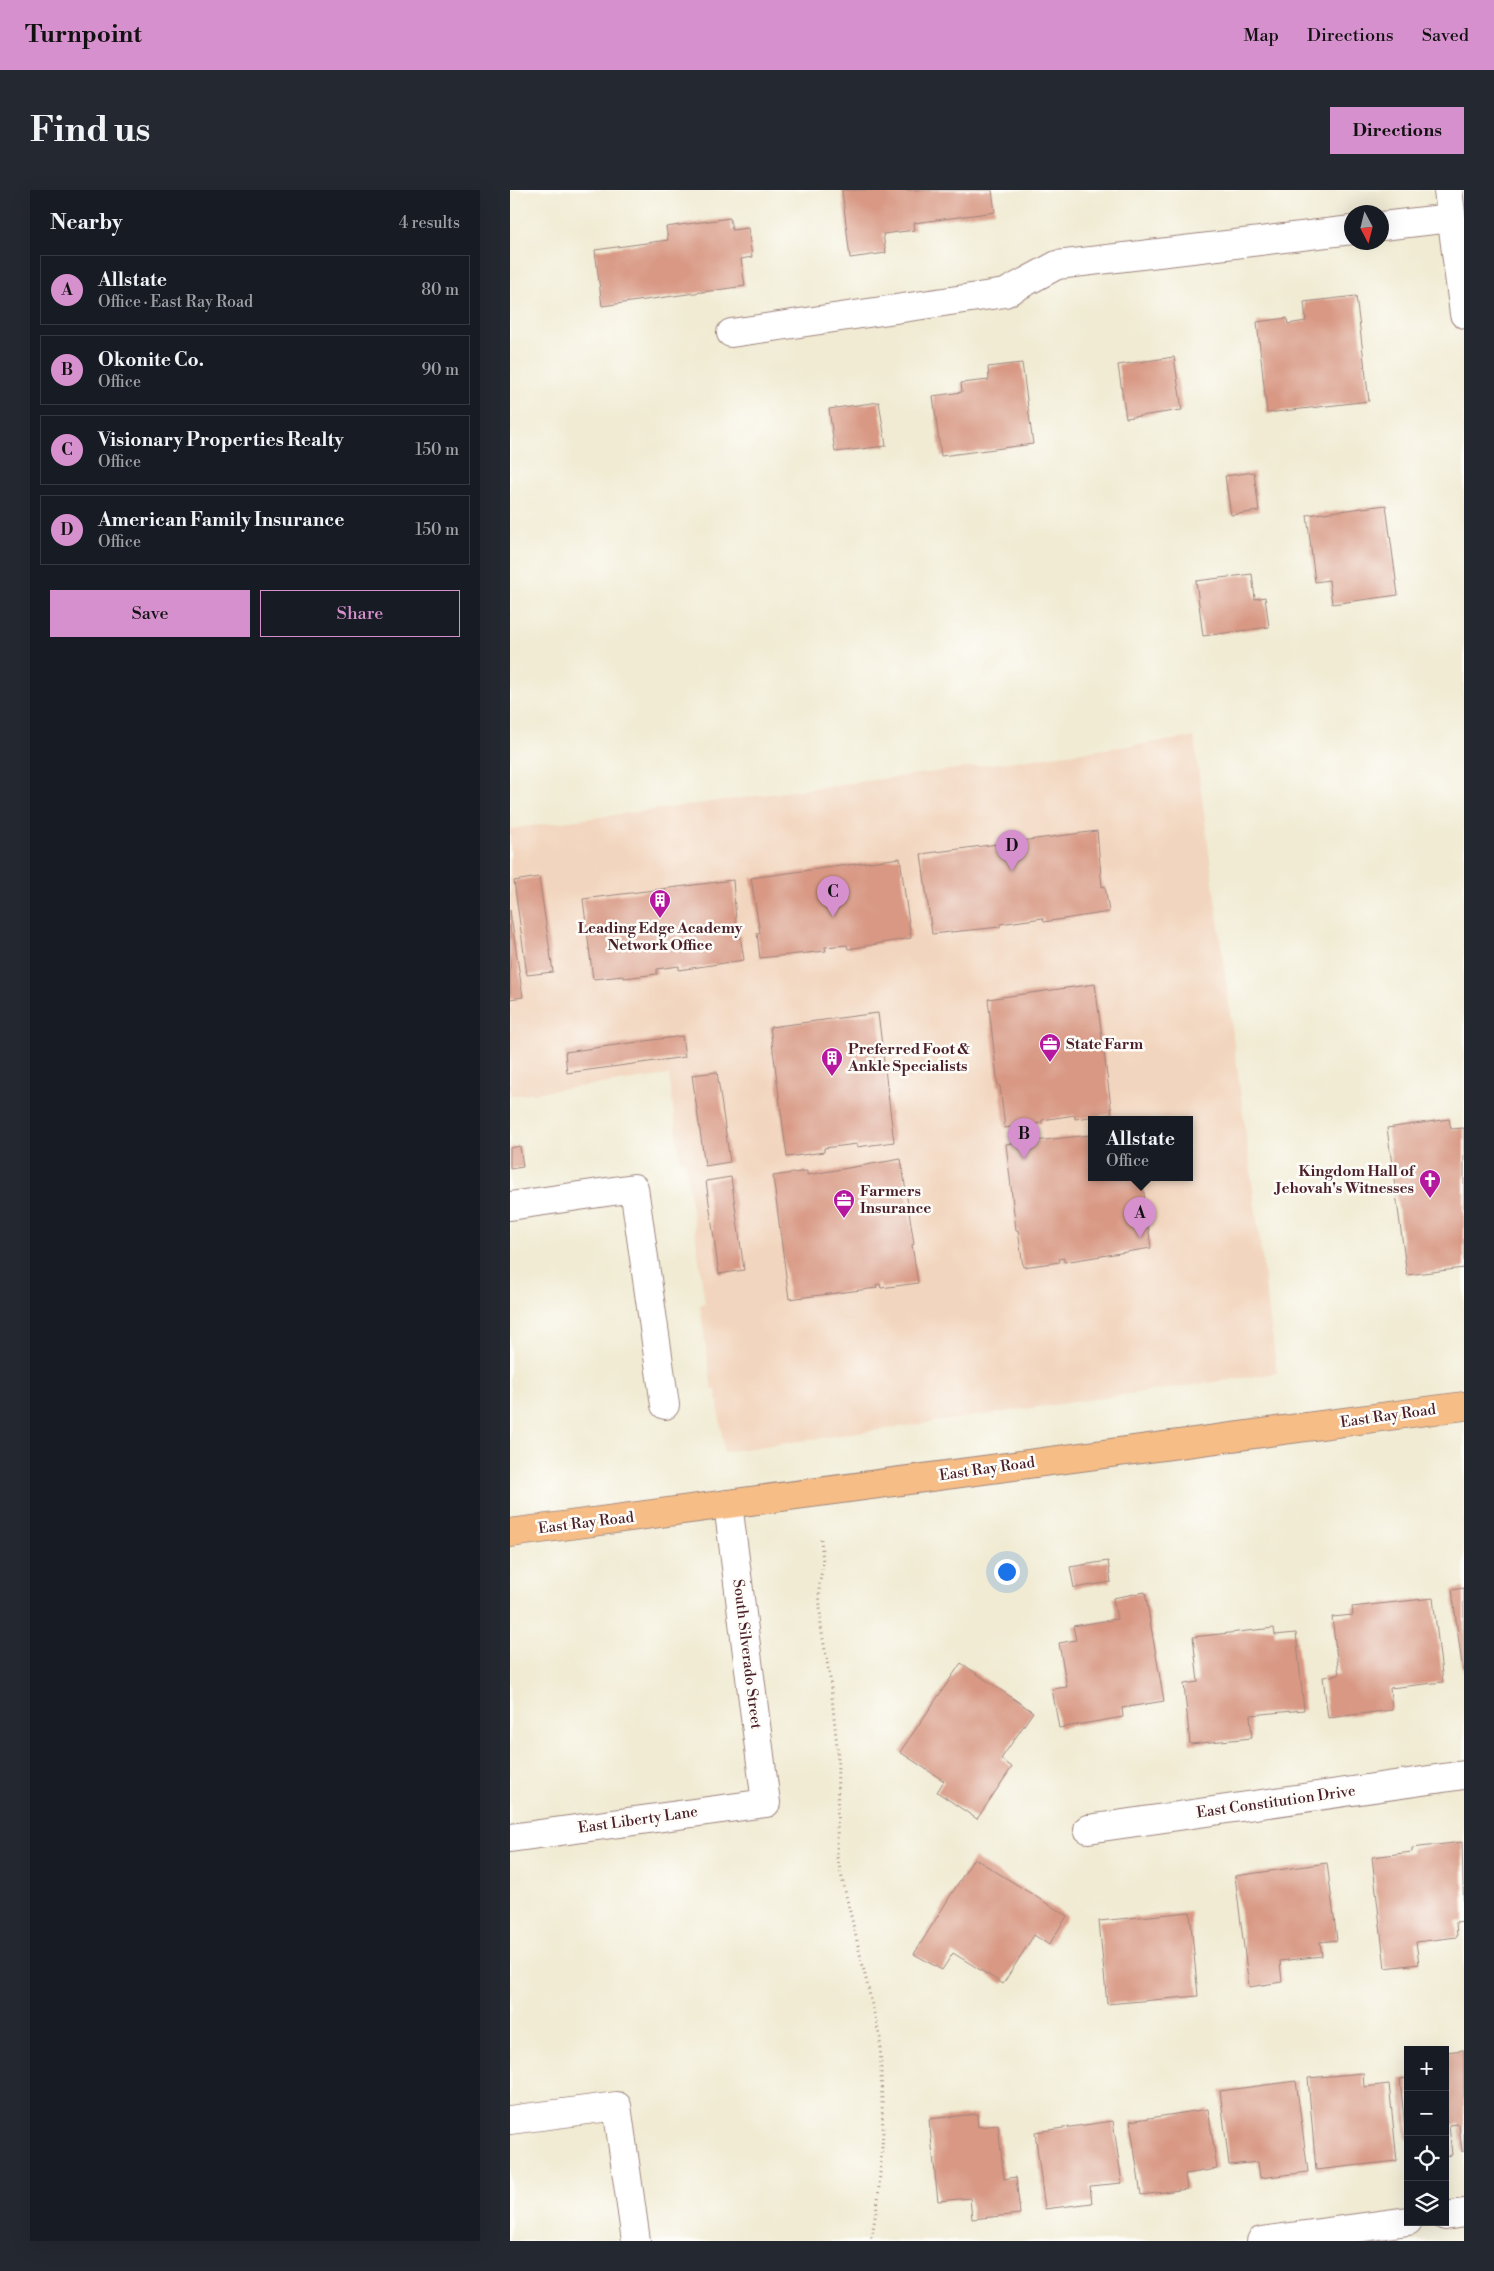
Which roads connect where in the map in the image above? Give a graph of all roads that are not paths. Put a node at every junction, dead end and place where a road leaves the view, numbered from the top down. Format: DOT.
graph roads {
  1 [pos="1448,190"];
  2 [pos="1451,218"];
  3 [pos="1389,225"];
  4 [pos="1344,231"];
  5 [pos="1464,314"];
  6 [pos="731,333"];
  7 [pos="510,1206"];
  8 [pos="665,1405"];
  9 [pos="1464,1406"];
  10 [pos="728,1504"];
  11 [pos="510,1533"];
  12 [pos="1464,1775"];
  13 [pos="766,1803"];
  14 [pos="1088,1829"];
  15 [pos="510,1838"];
  16 [pos="510,2120"];
  17 [pos="1464,2213"];
  18 [pos="1449,2215"];
  19 [pos="1404,2222"];
  20 [pos="636,2241"];
  21 [pos="1261,2241"];
  1 -- 2 [label="street"];
  2 -- 3 [label="street"];
  2 -- 5 [label="street"];
  4 -- 6 [label="street"];
  7 -- 8 [label="street"];
  9 -- 10 [label="main road, East Ray Road"];
  10 -- 11 [label="main road, East Ray Road"];
  10 -- 13 [label="street, South Silverado Street"];
  12 -- 14 [label="street, East Constitution Drive"];
  13 -- 15 [label="street, East Liberty Lane"];
  16 -- 20 [label="street"];
  17 -- 18 [label="street"];
  19 -- 21 [label="street"];
}
